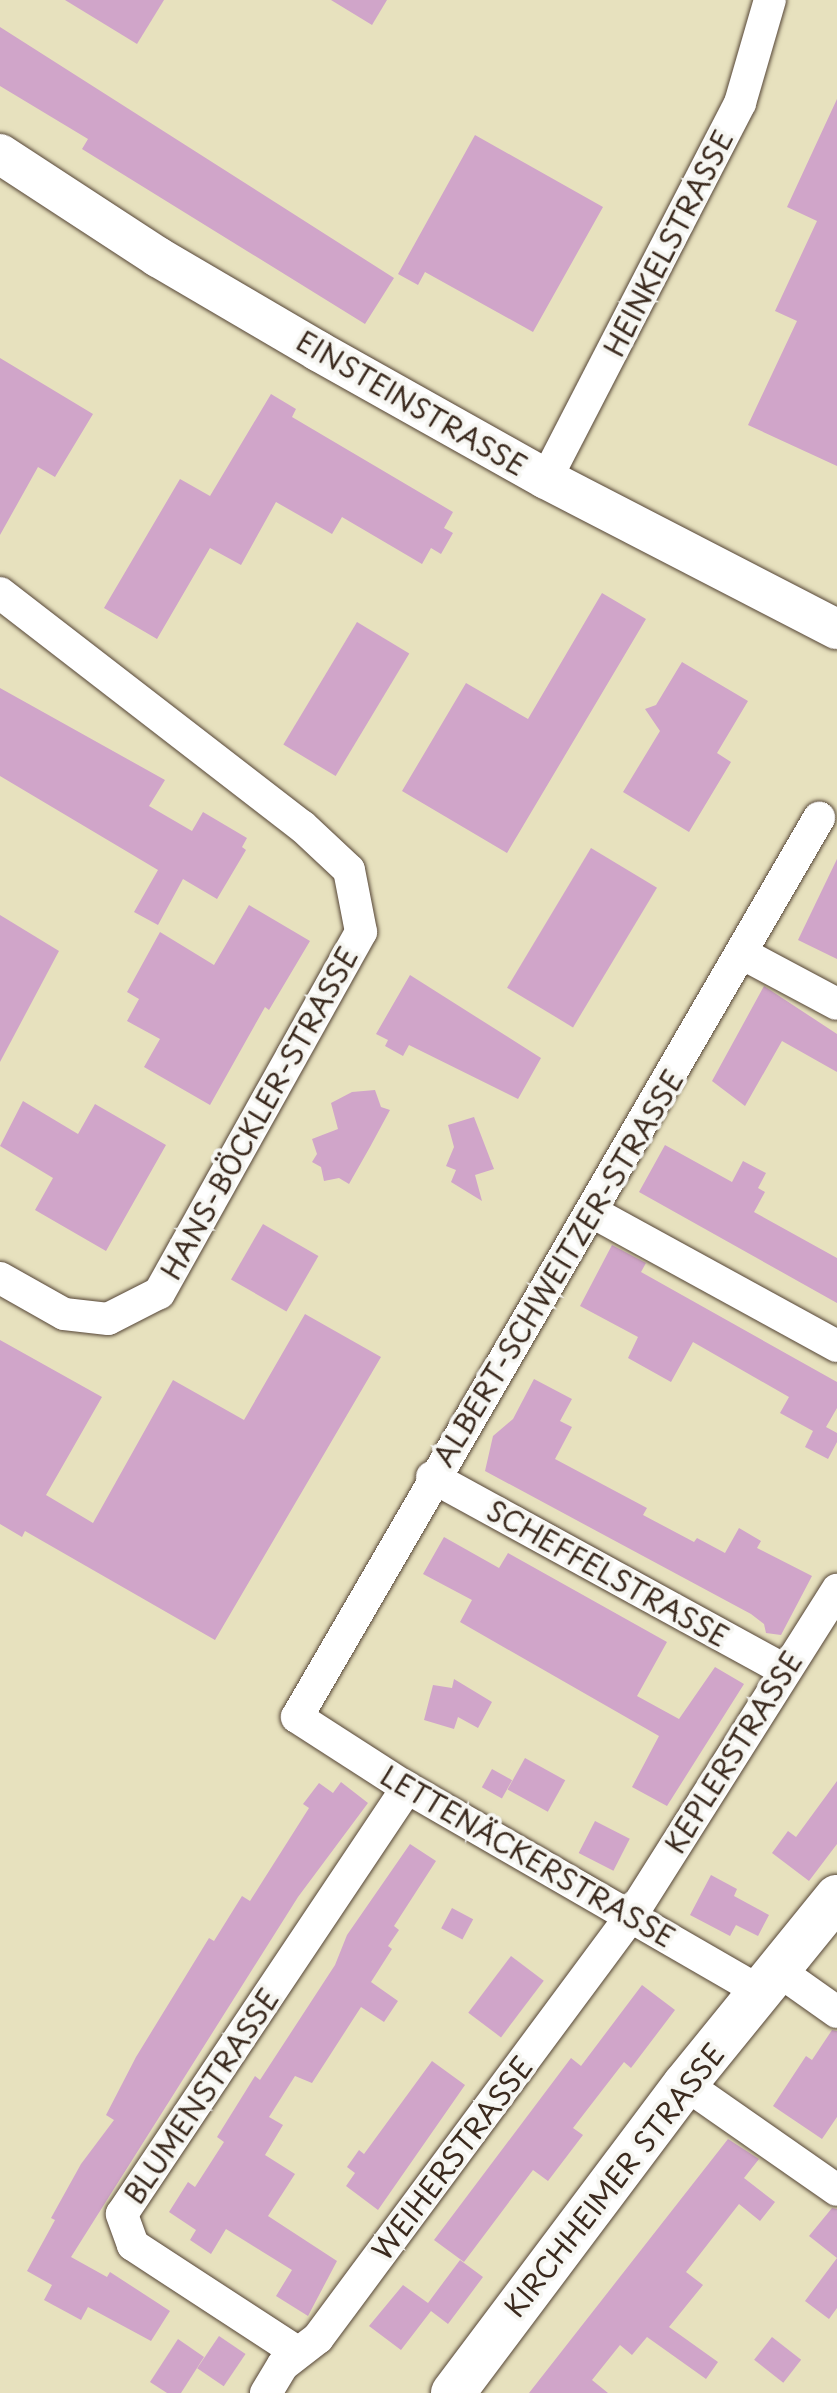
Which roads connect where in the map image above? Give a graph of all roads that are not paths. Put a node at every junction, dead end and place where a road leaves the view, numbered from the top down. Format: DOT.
graph roads {
  1 [pos="770,0"];
  2 [pos="0,154"];
  3 [pos="546,479"];
  4 [pos="0,593"];
  5 [pos="837,629"];
  6 [pos="819,818"];
  7 [pos="743,954"];
  8 [pos="837,1004"];
  9 [pos="594,1213"];
  10 [pos="0,1278"];
  11 [pos="837,1346"];
  12 [pos="432,1477"];
  13 [pos="837,1590"];
  14 [pos="783,1669"];
  15 [pos="297,1717"];
  16 [pos="407,1788"];
  17 [pos="837,1897"];
  18 [pos="631,1916"];
  19 [pos="770,1982"];
  20 [pos="837,2012"];
  21 [pos="685,2084"];
  22 [pos="837,2190"];
  23 [pos="297,2352"];
  24 [pos="266,2393"];
  25 [pos="453,2393"];
  1 -- 3 [label="street, HEINKELSTRASSE"];
  2 -- 3 [label="street, EINSTEINSTRASSE"];
  3 -- 5 [label="street, EINSTEINSTRASSE"];
  4 -- 10 [label="street, HANS-BÖCKLER-STRASSE"];
  6 -- 7 [label="street, ALBERT-SCHWEITZER-STRASSE"];
  7 -- 8 [label="street"];
  7 -- 9 [label="street, ALBERT-SCHWEITZER-STRASSE"];
  9 -- 11 [label="street"];
  9 -- 12 [label="street, ALBERT-SCHWEITZER-STRASSE"];
  12 -- 14 [label="street, SCHEFFELSTRASSE"];
  12 -- 15 [label="street, ALBERT-SCHWEITZER-STRASSE"];
  13 -- 14 [label="street, KEPLERSTRASSE"];
  14 -- 18 [label="street, KEPLERSTRASSE"];
  15 -- 16 [label="street, LETTENÄCKERSTRASSE"];
  16 -- 18 [label="street, LETTENÄCKERSTRASSE"];
  16 -- 23 [label="street, BLUMENSTRASSE"];
  17 -- 19 [label="main road, KIRCHHEIMER STRASSE"];
  18 -- 19 [label="street, LETTENÄCKERSTRASSE"];
  18 -- 23 [label="street, WEIHERSTRASSE"];
  19 -- 20 [label="street"];
  19 -- 21 [label="main road, KIRCHHEIMER STRASSE"];
  21 -- 22 [label="street"];
  21 -- 25 [label="main road, KIRCHHEIMER STRASSE"];
  23 -- 24 [label="street, WEIHERSTRASSE"];
}
